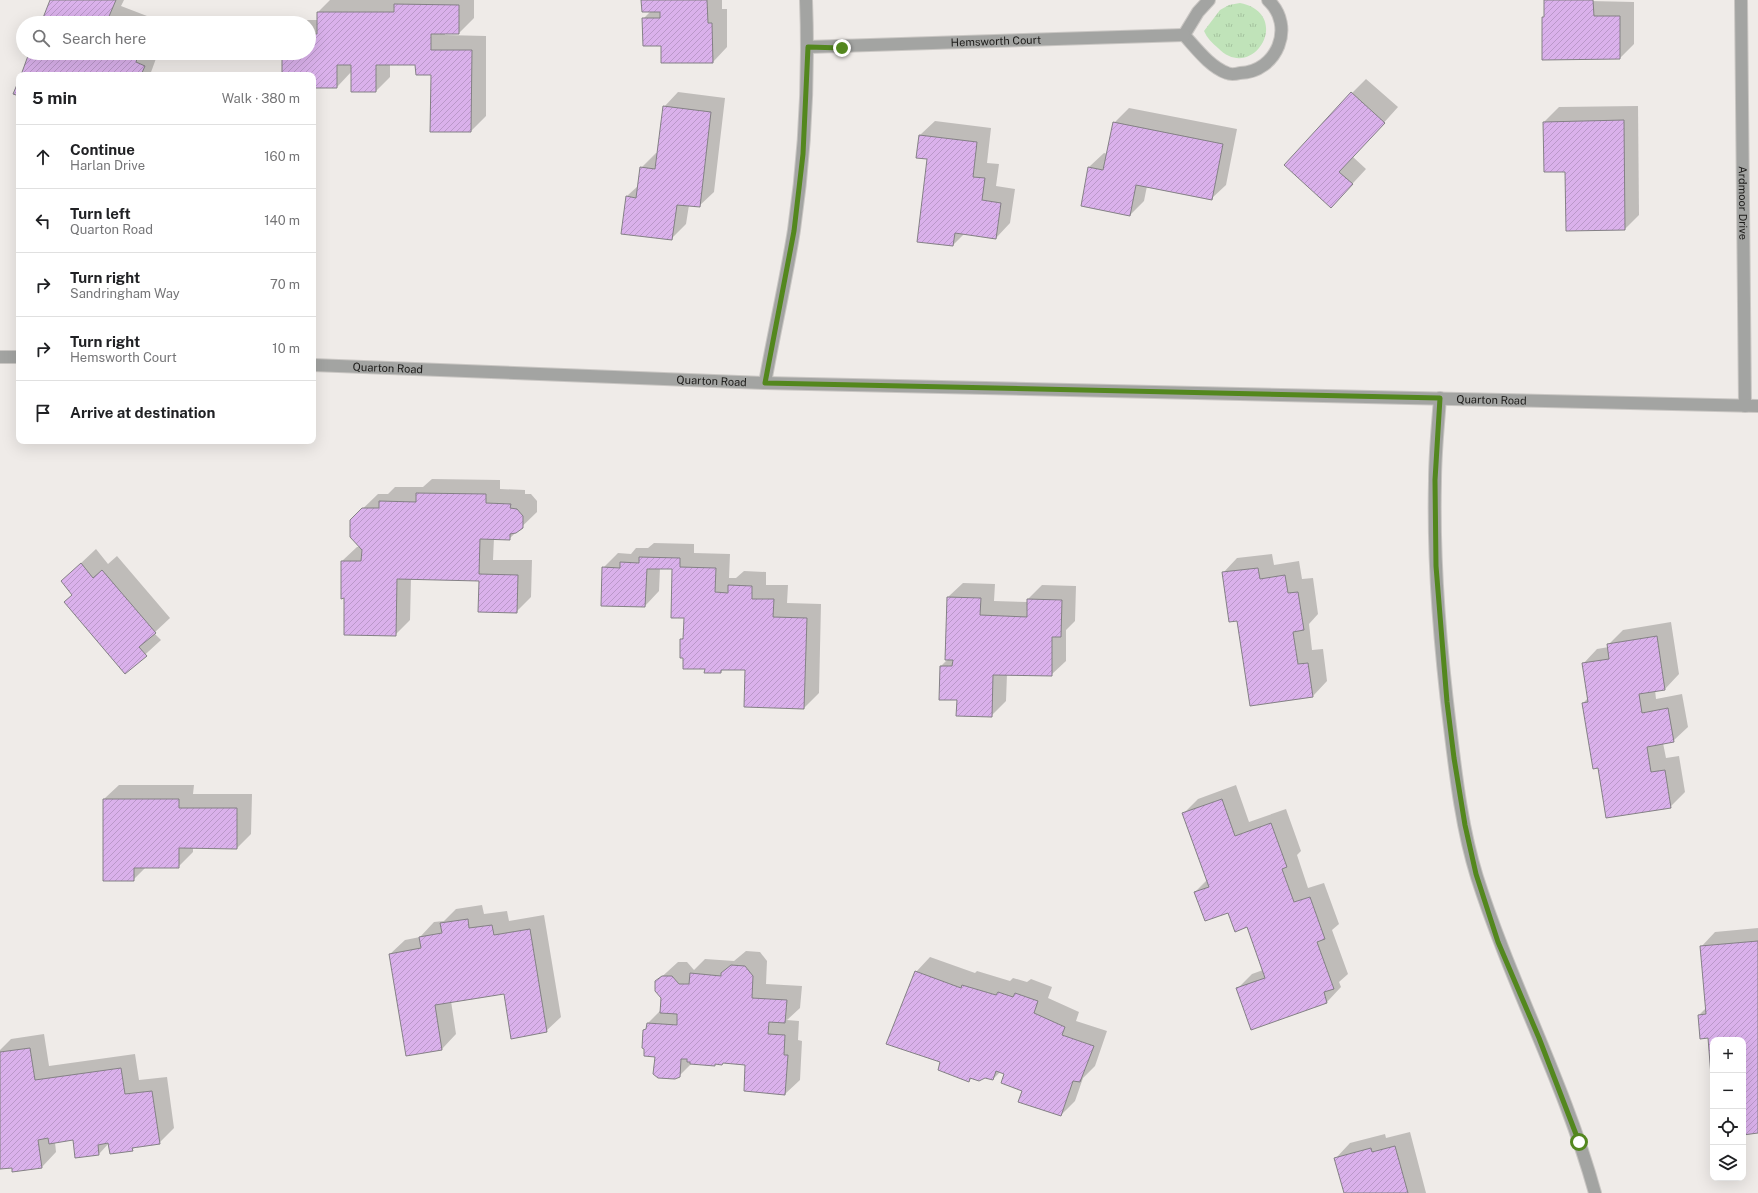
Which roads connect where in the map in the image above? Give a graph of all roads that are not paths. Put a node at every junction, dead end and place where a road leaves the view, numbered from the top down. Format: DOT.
graph roads {
  1 [pos="806,0"];
  2 [pos="1209,0"];
  3 [pos="1268,0"];
  4 [pos="1741,0"];
  5 [pos="1184,35"];
  6 [pos="808,47"];
  7 [pos="0,357"];
  8 [pos="16,357"];
  9 [pos="316,364"];
  10 [pos="765,383"];
  11 [pos="1440,398"];
  12 [pos="1745,406"];
  13 [pos="1758,406"];
  14 [pos="1595,1193"];
  1 -- 6 [label="street"];
  2 -- 5 [label="street"];
  3 -- 5 [label="street"];
  4 -- 12 [label="street, Ardmoor Drive"];
  5 -- 6 [label="street, Hemsworth Court"];
  6 -- 10 [label="street"];
  7 -- 8 [label="street"];
  9 -- 10 [label="street, Quarton Road"];
  10 -- 11 [label="street, Quarton Road"];
  11 -- 12 [label="street, Quarton Road"];
  11 -- 14 [label="street"];
  12 -- 13 [label="street, Quarton Road"];
}
